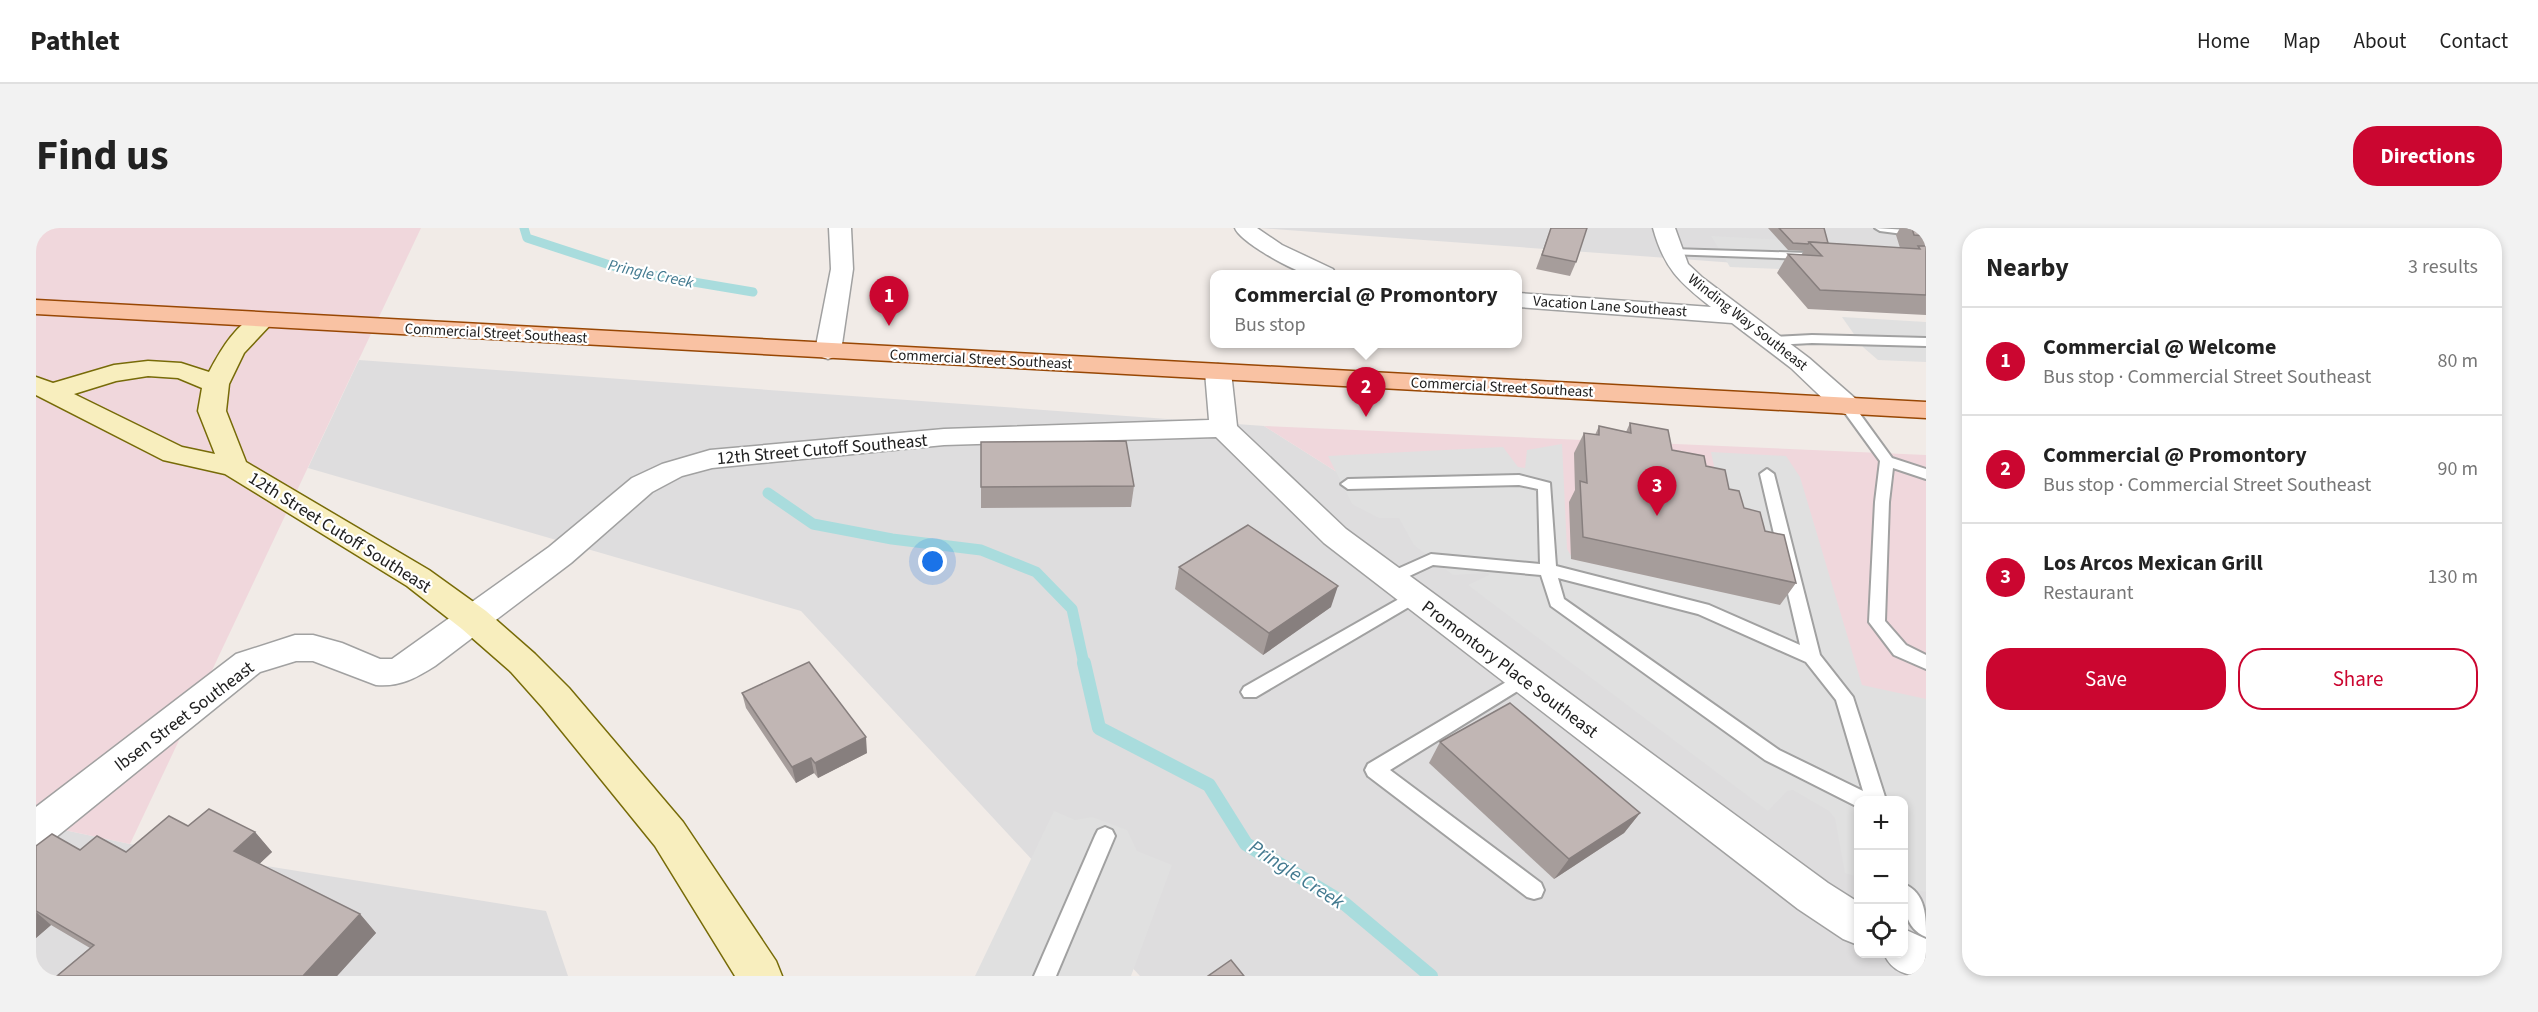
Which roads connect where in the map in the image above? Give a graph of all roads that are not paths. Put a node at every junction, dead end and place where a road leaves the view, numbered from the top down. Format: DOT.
graph roads {
  1 [pos="840,228"];
  2 [pos="1664,228"];
  3 [pos="1880,228"];
  4 [pos="1245,229"];
  5 [pos="1926,234"];
  6 [pos="1671,252"];
  7 [pos="1824,256"];
  8 [pos="1316,270"];
  9 [pos="1522,300"];
  10 [pos="36,307"];
  11 [pos="1738,316"];
  12 [pos="263,320"];
  13 [pos="1772,341"];
  14 [pos="1926,342"];
  15 [pos="828,351"];
  16 [pos="1218,372"];
  17 [pos="216,384"];
  18 [pos="41,391"];
  19 [pos="1847,406"];
  20 [pos="1926,410"];
  21 [pos="1223,428"];
  22 [pos="1887,461"];
  23 [pos="234,467"];
  24 [pos="1767,474"];
  25 [pos="1926,474"];
  26 [pos="1348,484"];
  27 [pos="1548,570"];
  28 [pos="1401,588"];
  29 [pos="474,620"];
  30 [pos="1812,657"];
  31 [pos="1926,662"];
  32 [pos="1523,679"];
  33 [pos="1250,692"];
  34 [pos="1854,796"];
  35 [pos="1874,796"];
  36 [pos="36,830"];
  37 [pos="1105,836"];
  38 [pos="1534,890"];
  39 [pos="1908,900"];
  40 [pos="1854,922"];
  41 [pos="1926,927"];
  42 [pos="1908,952"];
  43 [pos="1926,962"];
  44 [pos="760,976"];
  45 [pos="1045,976"];
  1 -- 15 [label="street"];
  2 -- 6 [label="street, Winding Way Southeast"];
  3 -- 5 [label="lane"];
  4 -- 8 [label="street"];
  6 -- 7 [label="lane"];
  6 -- 11 [label="street, Winding Way Southeast"];
  9 -- 11 [label="street, Vacation Lane Southeast"];
  10 -- 12 [label="main road, Commercial Street Southeast"];
  11 -- 13 [label="street, Winding Way Southeast"];
  12 -- 15 [label="main road, Commercial Street Southeast"];
  12 -- 17 [label="main road, 12th Street Cutoff Southeast"];
  13 -- 14 [label="lane"];
  13 -- 19 [label="street, Winding Way Southeast"];
  15 -- 16 [label="main road, Commercial Street Southeast"];
  16 -- 19 [label="main road, Commercial Street Southeast"];
  16 -- 21 [label="street"];
  17 -- 18 [label="main road"];
  17 -- 23 [label="main road, 12th Street Cutoff Southeast"];
  18 -- 23 [label="main road, 12th Street Cutoff Southeast"];
  19 -- 20 [label="main road, Commercial Street Southeast"];
  19 -- 22 [label="lane"];
  21 -- 28 [label="street, Promontory Place Southeast"];
  21 -- 29 [label="street, 12th Street Cutoff Southeast"];
  22 -- 25 [label="lane"];
  22 -- 31 [label="lane"];
  23 -- 29 [label="main road, 12th Street Cutoff Southeast"];
  24 -- 30 [label="lane"];
  26 -- 27 [label="lane"];
  27 -- 28 [label="lane"];
  27 -- 30 [label="lane"];
  27 -- 34 [label="lane"];
  28 -- 32 [label="street, Promontory Place Southeast"];
  28 -- 33 [label="lane"];
  29 -- 36 [label="street, Ibsen Street Southeast"];
  29 -- 44 [label="main road, 12th Street Cutoff Southeast"];
  30 -- 35 [label="lane"];
  32 -- 38 [label="lane"];
  32 -- 40 [label="street, Promontory Place Southeast"];
  37 -- 45 [label="lane"];
  39 -- 41 [label="lane"];
  42 -- 43 [label="street"];
}
